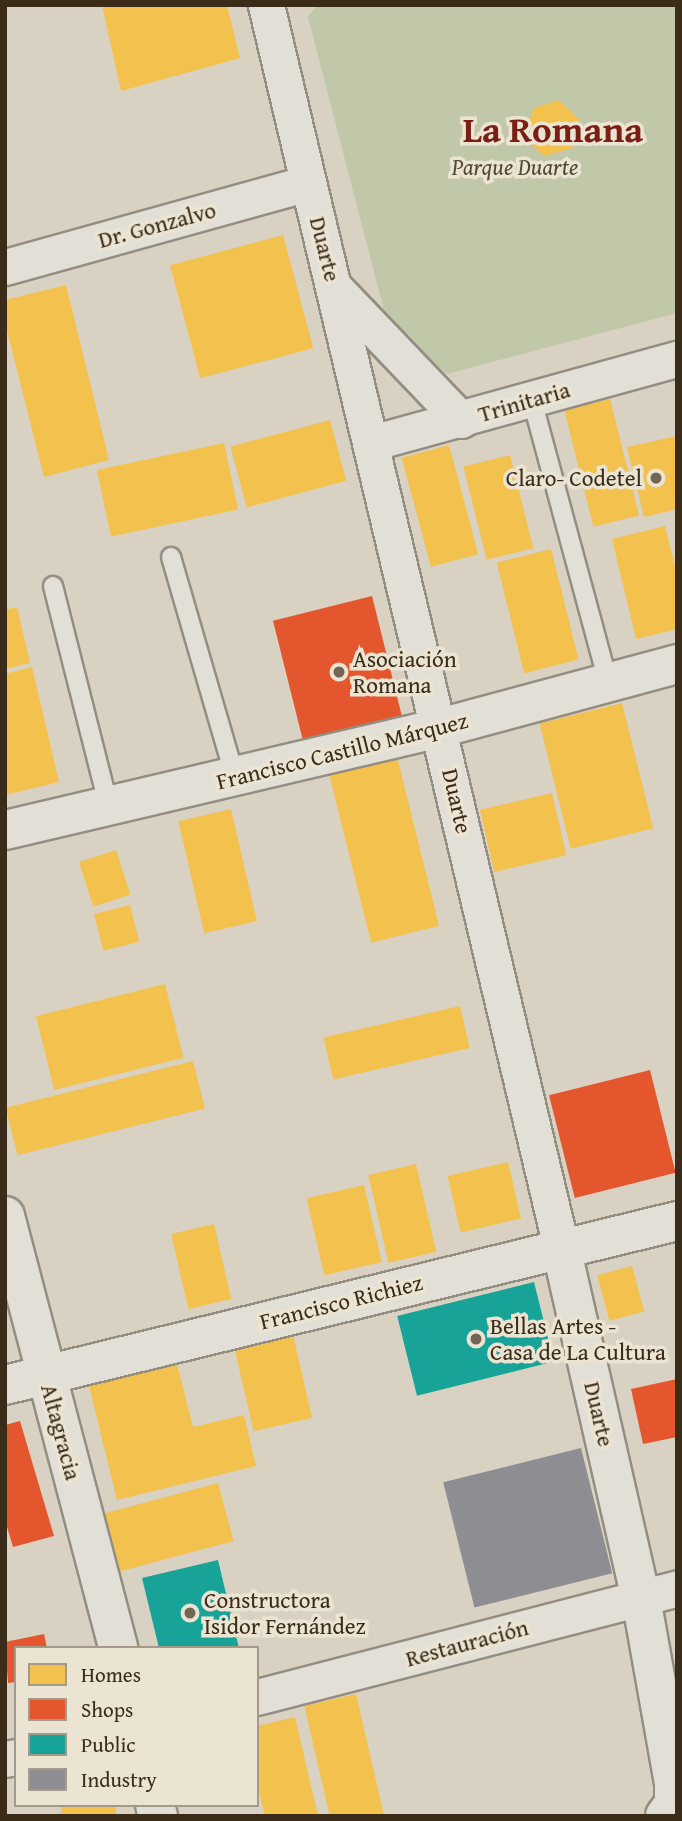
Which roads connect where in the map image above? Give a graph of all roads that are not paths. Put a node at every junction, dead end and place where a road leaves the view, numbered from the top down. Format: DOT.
graph roads {
  1 [pos="295,5"];
  2 [pos="270,21"];
  3 [pos="309,183"];
  4 [pos="5,267"];
  5 [pos="334,287"];
  6 [pos="677,359"];
  7 [pos="532,400"];
  8 [pos="461,420"];
  9 [pos="371,443"];
  10 [pos="172,557"];
  11 [pos="53,586"];
  12 [pos="677,664"];
  13 [pos="608,682"];
  14 [pos="440,728"];
  15 [pos="235,777"];
  16 [pos="109,807"];
  17 [pos="5,830"];
  18 [pos="5,1216"];
  19 [pos="677,1221"];
  20 [pos="561,1247"];
  21 [pos="46,1374"];
  22 [pos="5,1385"];
  23 [pos="659,1593"];
  24 [pos="117,1646"];
  25 [pos="259,1696"];
  26 [pos="665,1816"];
  1 -- 2 [label="street"];
  2 -- 3 [label="street, Duarte"];
  3 -- 4 [label="street, Dr. Gonzalvo"];
  3 -- 5 [label="street, Duarte"];
  5 -- 8 [label="street"];
  5 -- 9 [label="street, Duarte"];
  6 -- 7 [label="street, Trinitaria"];
  7 -- 8 [label="street, Trinitaria"];
  7 -- 13 [label="lane"];
  8 -- 9 [label="street, Trinitaria"];
  9 -- 14 [label="street, Duarte"];
  10 -- 15 [label="lane"];
  11 -- 16 [label="lane"];
  12 -- 13 [label="main road, Francisco Castillo Márquez"];
  13 -- 14 [label="main road, Francisco Castillo Márquez"];
  14 -- 15 [label="main road, Francisco Castillo Márquez"];
  14 -- 20 [label="street, Duarte"];
  15 -- 16 [label="main road, Francisco Castillo Márquez"];
  16 -- 17 [label="main road, Francisco Castillo Márquez"];
  18 -- 21 [label="main road, Altagracia"];
  19 -- 20 [label="main road, Francisco Richiez"];
  20 -- 21 [label="main road, Francisco Richiez"];
  20 -- 23 [label="main road, Duarte"];
  21 -- 22 [label="main road, Francisco Richiez"];
  21 -- 24 [label="main road, Altagracia"];
  23 -- 25 [label="street, Restauración"];
  23 -- 26 [label="main road, Duarte"];
}
